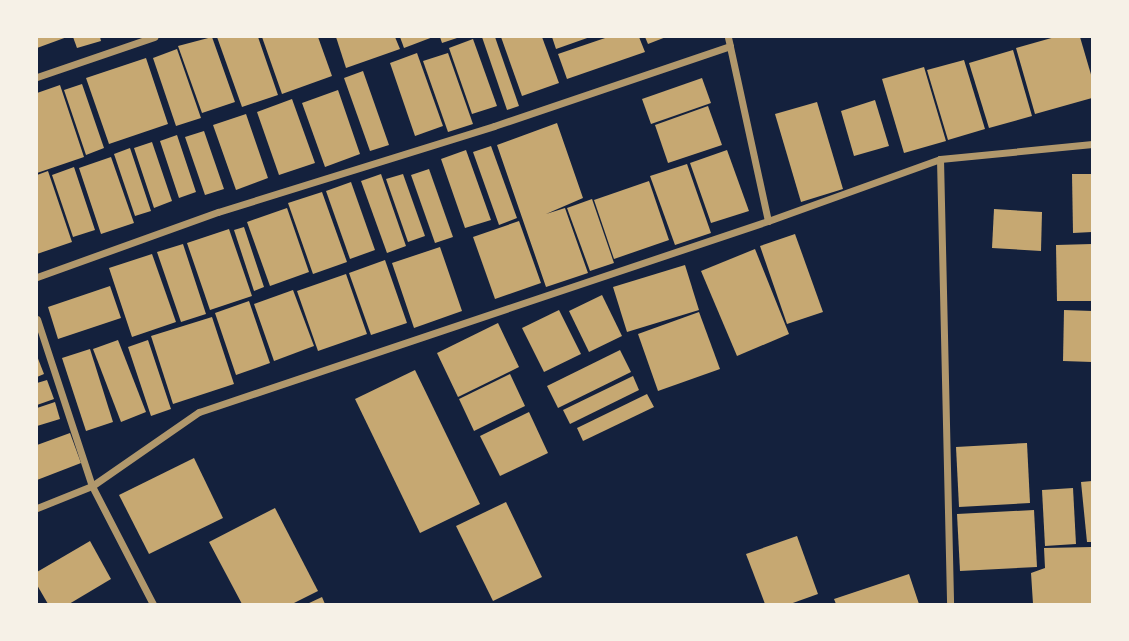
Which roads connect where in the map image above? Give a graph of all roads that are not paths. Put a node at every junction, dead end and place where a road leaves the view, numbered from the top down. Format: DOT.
graph roads {
  1 [pos="154,37"];
  2 [pos="728,37"];
  3 [pos="730,46"];
  4 [pos="37,77"];
  5 [pos="1092,144"];
  6 [pos="940,159"];
  7 [pos="768,221"];
  8 [pos="37,277"];
  9 [pos="37,319"];
  10 [pos="92,486"];
  11 [pos="37,508"];
  12 [pos="153,604"];
  13 [pos="950,604"];
  1 -- 4 [label="street"];
  2 -- 3 [label="street"];
  3 -- 7 [label="street"];
  3 -- 8 [label="street"];
  5 -- 6 [label="street"];
  6 -- 7 [label="street"];
  6 -- 13 [label="street"];
  7 -- 10 [label="street"];
  9 -- 10 [label="street"];
  10 -- 11 [label="street"];
  10 -- 12 [label="street"];
}
